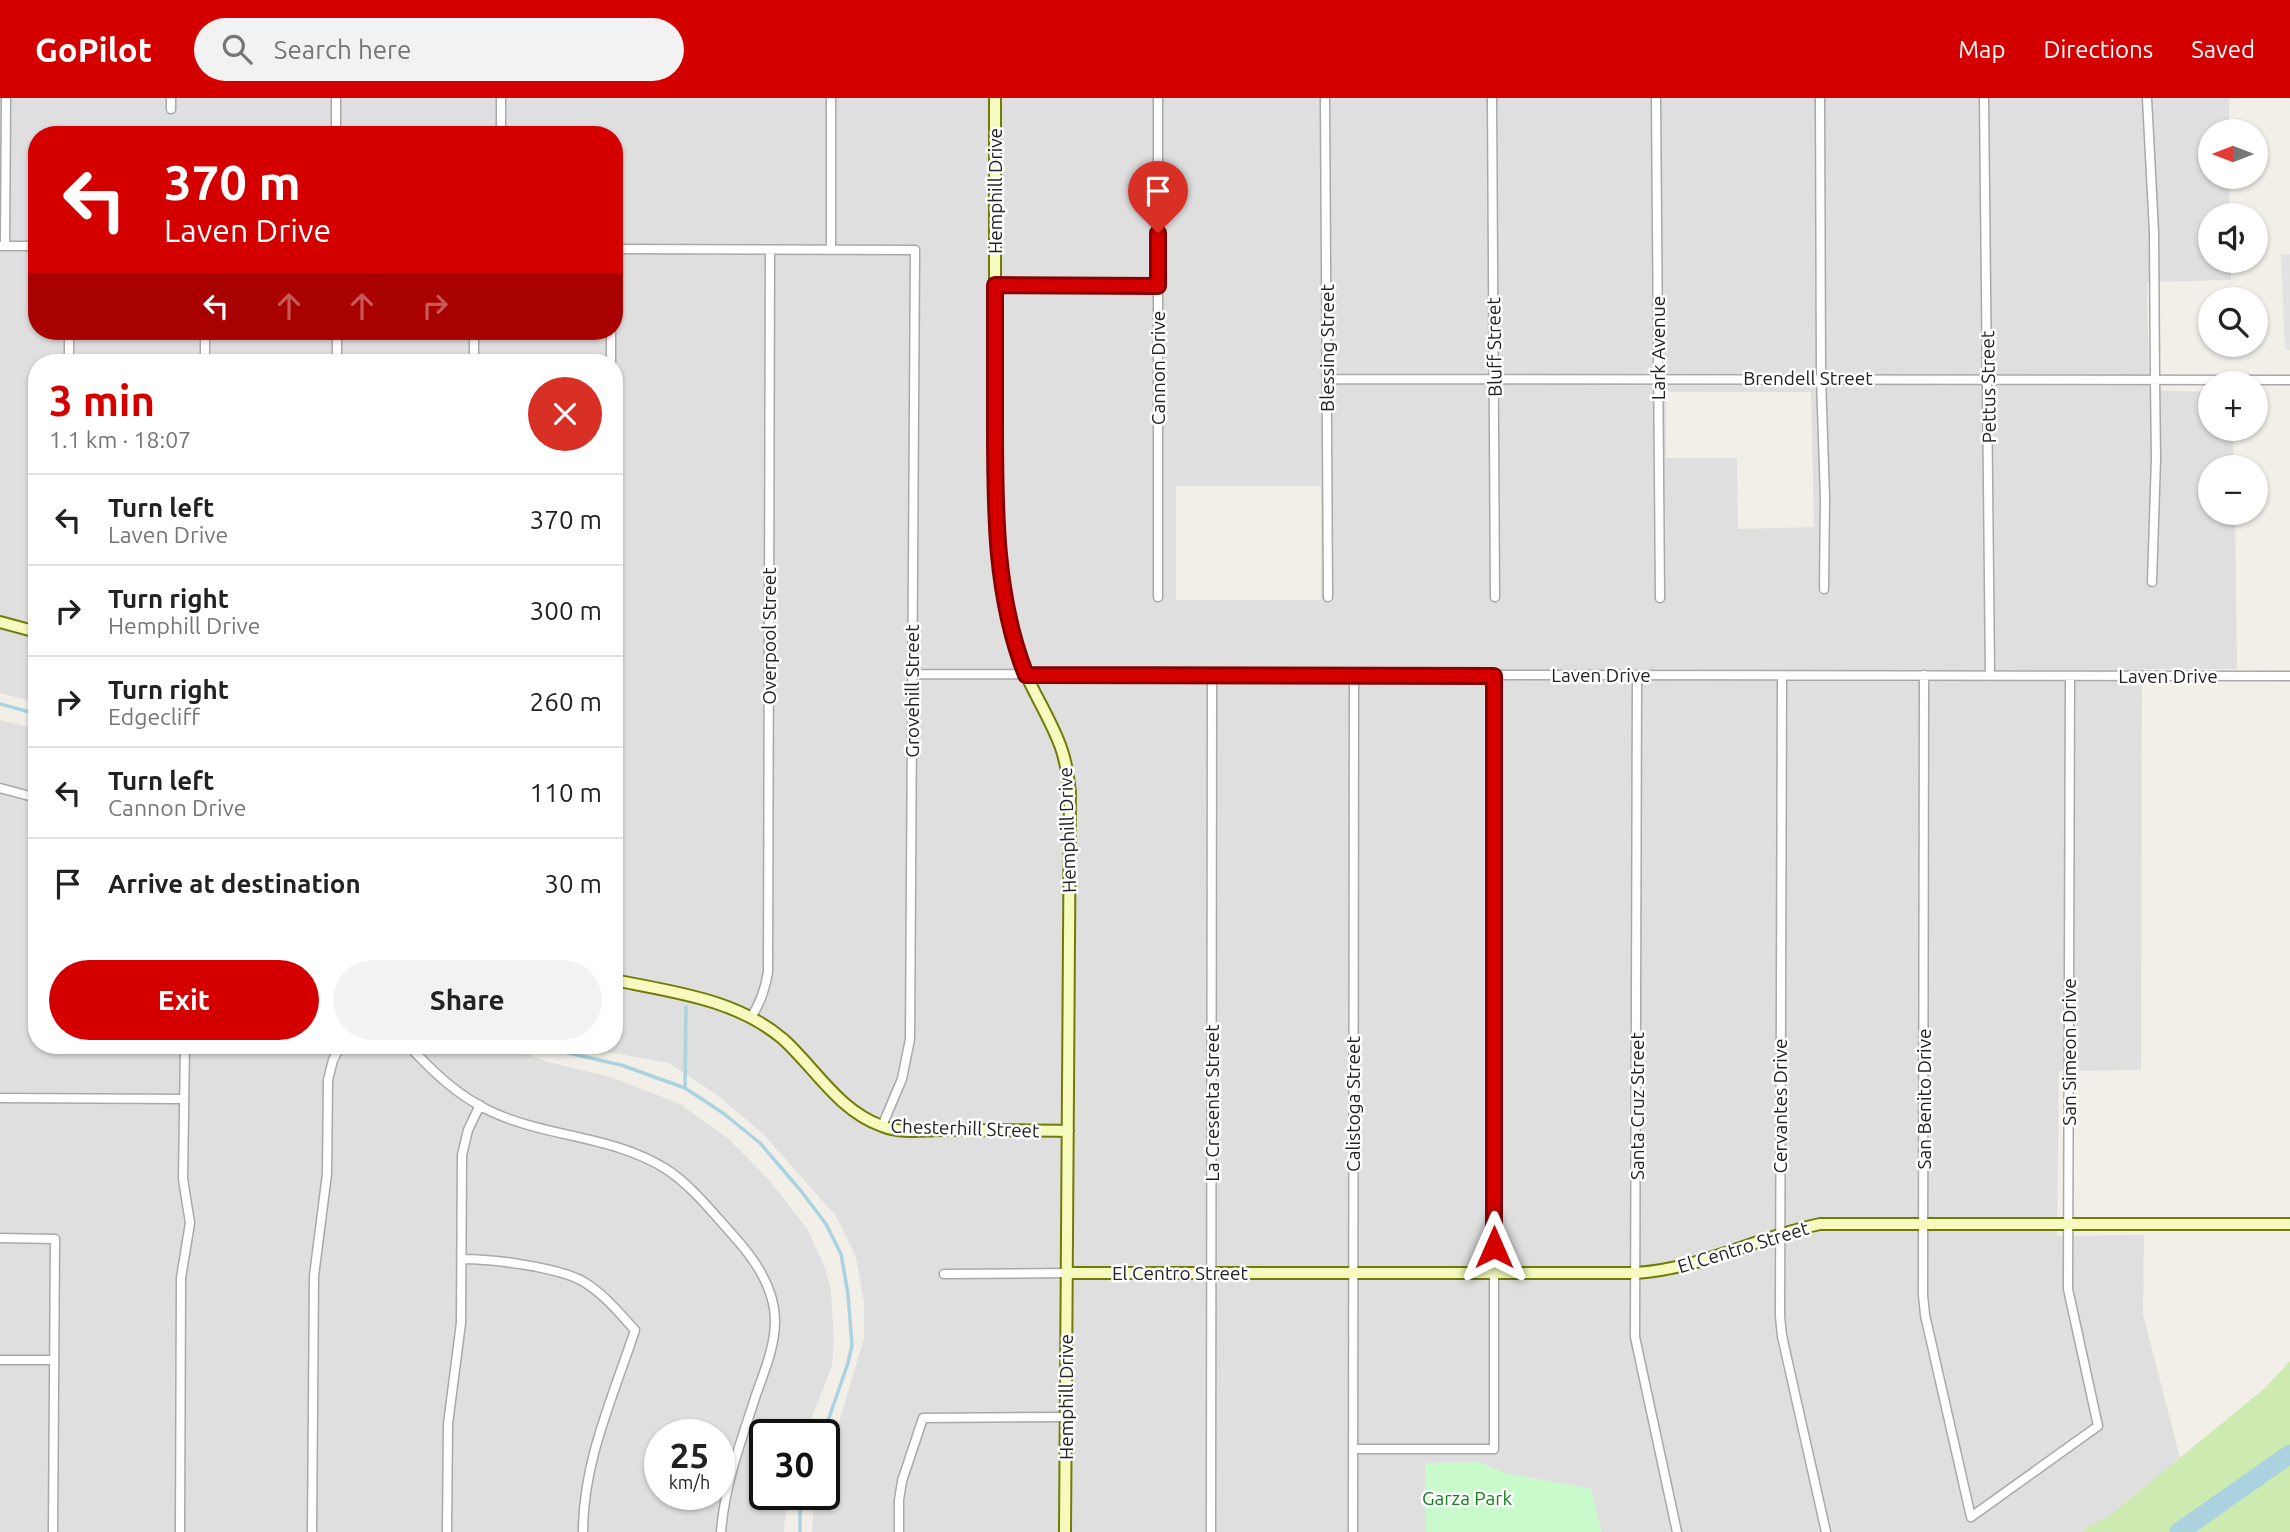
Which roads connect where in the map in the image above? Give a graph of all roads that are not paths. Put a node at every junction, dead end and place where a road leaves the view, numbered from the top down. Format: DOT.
graph roads {
  1 [pos="6,98"];
  2 [pos="171,98"];
  3 [pos="336,98"];
  4 [pos="501,98"];
  5 [pos="831,98"];
  6 [pos="995,98"];
  7 [pos="1158,98"];
  8 [pos="1325,98"];
  9 [pos="1492,98"];
  10 [pos="1656,98"];
  11 [pos="1820,98"];
  12 [pos="1984,98"];
  13 [pos="2147,98"];
  14 [pos="171,109"];
  15 [pos="336,126"];
  16 [pos="501,126"];
  17 [pos="3,246"];
  18 [pos="28,246"];
  19 [pos="623,250"];
  20 [pos="770,250"];
  21 [pos="831,250"];
  22 [pos="995,285"];
  23 [pos="1158,286"];
  24 [pos="1821,378"];
  25 [pos="1989,378"];
  26 [pos="1327,379"];
  27 [pos="1495,379"];
  28 [pos="1658,379"];
  29 [pos="2155,380"];
  30 [pos="2290,380"];
  31 [pos="2152,582"];
  32 [pos="1824,589"];
  33 [pos="1158,597"];
  34 [pos="1328,597"];
  35 [pos="1495,597"];
  36 [pos="1660,598"];
  37 [pos="0,622"];
  38 [pos="28,630"];
  39 [pos="912,674"];
  40 [pos="1026,675"];
  41 [pos="1212,675"];
  42 [pos="1354,675"];
  43 [pos="1637,675"];
  44 [pos="1924,675"];
  45 [pos="1990,675"];
  46 [pos="1494,676"];
  47 [pos="1782,676"];
  48 [pos="2070,676"];
  49 [pos="2290,676"];
  50 [pos="0,788"];
  51 [pos="28,796"];
  52 [pos="623,983"];
  53 [pos="751,1017"];
  54 [pos="184,1054"];
  55 [pos="336,1054"];
  56 [pos="417,1054"];
  57 [pos="0,1098"];
  58 [pos="184,1099"];
  59 [pos="480,1105"];
  60 [pos="882,1126"];
  61 [pos="1068,1130"];
  62 [pos="1924,1222"];
  63 [pos="2068,1224"];
  64 [pos="2290,1224"];
  65 [pos="1781,1234"];
  66 [pos="0,1238"];
  67 [pos="462,1259"];
  68 [pos="1212,1272"];
  69 [pos="1353,1272"];
  70 [pos="944,1273"];
  71 [pos="1066,1273"];
  72 [pos="1494,1273"];
  73 [pos="1635,1273"];
  74 [pos="0,1360"];
  75 [pos="54,1360"];
  76 [pos="1066,1417"];
  77 [pos="2098,1426"];
  78 [pos="1353,1449"];
  79 [pos="53,1532"];
  80 [pos="180,1532"];
  81 [pos="312,1532"];
  82 [pos="447,1532"];
  83 [pos="583,1532"];
  84 [pos="721,1532"];
  85 [pos="899,1532"];
  86 [pos="1065,1532"];
  87 [pos="1212,1532"];
  88 [pos="1353,1532"];
  89 [pos="1677,1532"];
  90 [pos="1826,1532"];
  1 -- 17 [label="street"];
  2 -- 14 [label="street"];
  3 -- 15 [label="street"];
  4 -- 16 [label="street"];
  5 -- 21 [label="street"];
  6 -- 22 [label="street, Hemphill Drive"];
  7 -- 23 [label="street, Cannon Drive"];
  8 -- 26 [label="street, Blessing Street"];
  9 -- 27 [label="street, Bluff Street"];
  10 -- 28 [label="street, Lark Avenue"];
  11 -- 24 [label="street"];
  12 -- 25 [label="street, Pettus Street"];
  13 -- 29 [label="street"];
  17 -- 18 [label="street"];
  19 -- 20 [label="street"];
  20 -- 21 [label="street"];
  20 -- 53 [label="street, Overpool Street"];
  21 -- 39 [label="street, Grovehill Street"];
  22 -- 23 [label="street"];
  22 -- 40 [label="street, Hemphill Drive"];
  23 -- 33 [label="street, Cannon Drive"];
  24 -- 25 [label="street, Brendell Street"];
  24 -- 28 [label="street, Brendell Street"];
  24 -- 32 [label="street"];
  25 -- 29 [label="street, Brendell Street"];
  25 -- 45 [label="street, Pettus Street"];
  26 -- 27 [label="street, Brendell Street"];
  26 -- 34 [label="street, Blessing Street"];
  27 -- 28 [label="street, Brendell Street"];
  27 -- 35 [label="street, Bluff Street"];
  28 -- 36 [label="street, Lark Avenue"];
  29 -- 30 [label="street, Brendell Street"];
  29 -- 31 [label="street"];
  37 -- 38 [label="street"];
  39 -- 40 [label="street, Laven Drive"];
  39 -- 60 [label="street, Grovehill Street"];
  40 -- 41 [label="street, Laven Drive"];
  40 -- 61 [label="street, Hemphill Drive"];
  41 -- 42 [label="street, Laven Drive"];
  41 -- 68 [label="street, La Cresenta Street"];
  42 -- 46 [label="street, Laven Drive"];
  42 -- 69 [label="street, Calistoga Street"];
  43 -- 46 [label="street, Laven Drive"];
  43 -- 47 [label="street, Laven Drive"];
  43 -- 73 [label="street, Santa Cruz Street"];
  44 -- 45 [label="street, Laven Drive"];
  44 -- 47 [label="street, Laven Drive"];
  44 -- 62 [label="street, San Benito Drive"];
  45 -- 48 [label="street, Laven Drive"];
  46 -- 72 [label="street"];
  47 -- 65 [label="street, Cervantes Drive"];
  48 -- 49 [label="street, Laven Drive"];
  48 -- 63 [label="street, San Simeon Drive"];
  50 -- 51 [label="street"];
  52 -- 53 [label="street, Chesterhill Street"];
  53 -- 60 [label="street, Chesterhill Street"];
  54 -- 58 [label="street"];
  55 -- 81 [label="street"];
  56 -- 59 [label="street"];
  57 -- 58 [label="street"];
  58 -- 80 [label="street"];
  59 -- 67 [label="street"];
  59 -- 84 [label="street"];
  60 -- 61 [label="street, Chesterhill Street"];
  61 -- 71 [label="street, Hemphill Drive"];
  62 -- 63 [label="street, El Centro Street"];
  62 -- 65 [label="street, El Centro Street"];
  62 -- 77 [label="street, San Benito Drive"];
  63 -- 64 [label="street, El Centro Street"];
  63 -- 77 [label="street, San Simeon Drive"];
  65 -- 73 [label="street, El Centro Street"];
  65 -- 90 [label="street, Cervantes Drive"];
  66 -- 75 [label="street"];
  67 -- 82 [label="street"];
  67 -- 83 [label="street"];
  68 -- 69 [label="street, El Centro Street"];
  68 -- 71 [label="street, El Centro Street"];
  68 -- 87 [label="street, La Cresenta Street"];
  69 -- 72 [label="street, El Centro Street"];
  69 -- 78 [label="street, Calistoga Street"];
  70 -- 71 [label="street, El Centro Street"];
  71 -- 76 [label="street, Hemphill Drive"];
  72 -- 73 [label="street, El Centro Street"];
  72 -- 78 [label="street"];
  73 -- 89 [label="street, Santa Cruz Street"];
  74 -- 75 [label="street"];
  75 -- 79 [label="street"];
  76 -- 85 [label="street"];
  76 -- 86 [label="street, Hemphill Drive"];
  78 -- 88 [label="street, Calistoga Street"];
}
